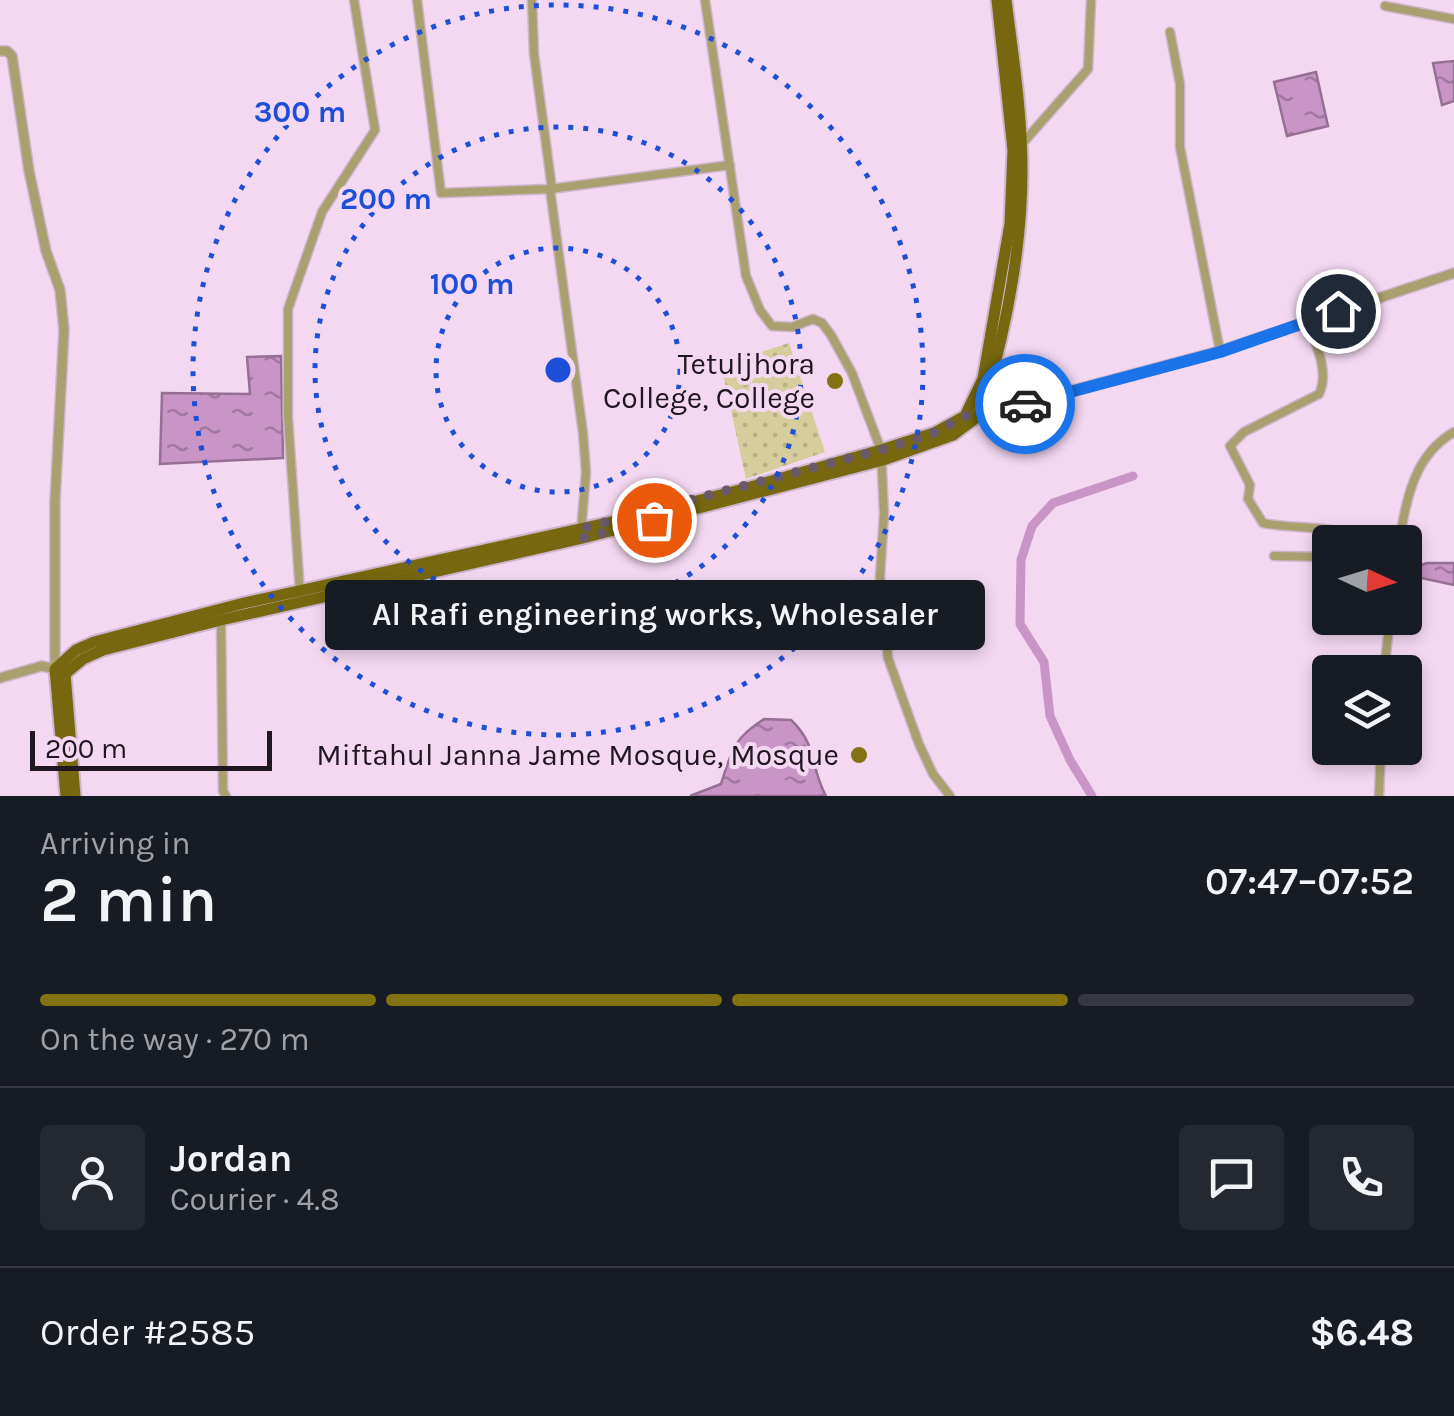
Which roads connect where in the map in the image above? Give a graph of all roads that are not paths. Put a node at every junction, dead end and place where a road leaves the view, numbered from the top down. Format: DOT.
graph roads {
  1 [pos="354,0"];
  2 [pos="417,0"];
  3 [pos="532,0"];
  4 [pos="704,0"];
  5 [pos="997,0"];
  6 [pos="1006,0"];
  7 [pos="1091,0"];
  8 [pos="1385,6"];
  9 [pos="1454,19"];
  10 [pos="1170,32"];
  11 [pos="0,51"];
  12 [pos="1021,145"];
  13 [pos="730,165"];
  14 [pos="551,189"];
  15 [pos="1454,273"];
  16 [pos="1307,320"];
  17 [pos="1220,352"];
  18 [pos="971,416"];
  19 [pos="1454,432"];
  20 [pos="882,455"];
  21 [pos="1402,525"];
  22 [pos="1312,529"];
  23 [pos="582,534"];
  24 [pos="1274,556"];
  25 [pos="1312,557"];
  26 [pos="300,598"];
  27 [pos="222,620"];
  28 [pos="58,665"];
  29 [pos="0,678"];
  30 [pos="1380,765"];
  31 [pos="66,796"];
  32 [pos="75,796"];
  33 [pos="226,796"];
  34 [pos="950,796"];
  35 [pos="1379,796"];
  1 -- 26 [label="street"];
  2 -- 14 [label="street"];
  3 -- 14 [label="street"];
  4 -- 13 [label="street"];
  5 -- 18 [label="main road"];
  6 -- 12 [label="main road"];
  7 -- 12 [label="street"];
  8 -- 9 [label="street"];
  10 -- 17 [label="street"];
  11 -- 28 [label="street"];
  12 -- 18 [label="main road"];
  13 -- 14 [label="street"];
  13 -- 20 [label="street"];
  14 -- 23 [label="street"];
  15 -- 16 [label="street"];
  16 -- 17 [label="street"];
  16 -- 22 [label="street"];
  17 -- 18 [label="street"];
  18 -- 20 [label="main road"];
  19 -- 21 [label="street"];
  20 -- 23 [label="main road"];
  20 -- 34 [label="street"];
  23 -- 26 [label="main road"];
  24 -- 25 [label="street"];
  26 -- 27 [label="main road"];
  26 -- 28 [label="main road"];
  27 -- 28 [label="main road"];
  27 -- 33 [label="street"];
  28 -- 29 [label="street"];
  28 -- 31 [label="main road"];
  28 -- 32 [label="main road"];
  30 -- 35 [label="street"];
}
